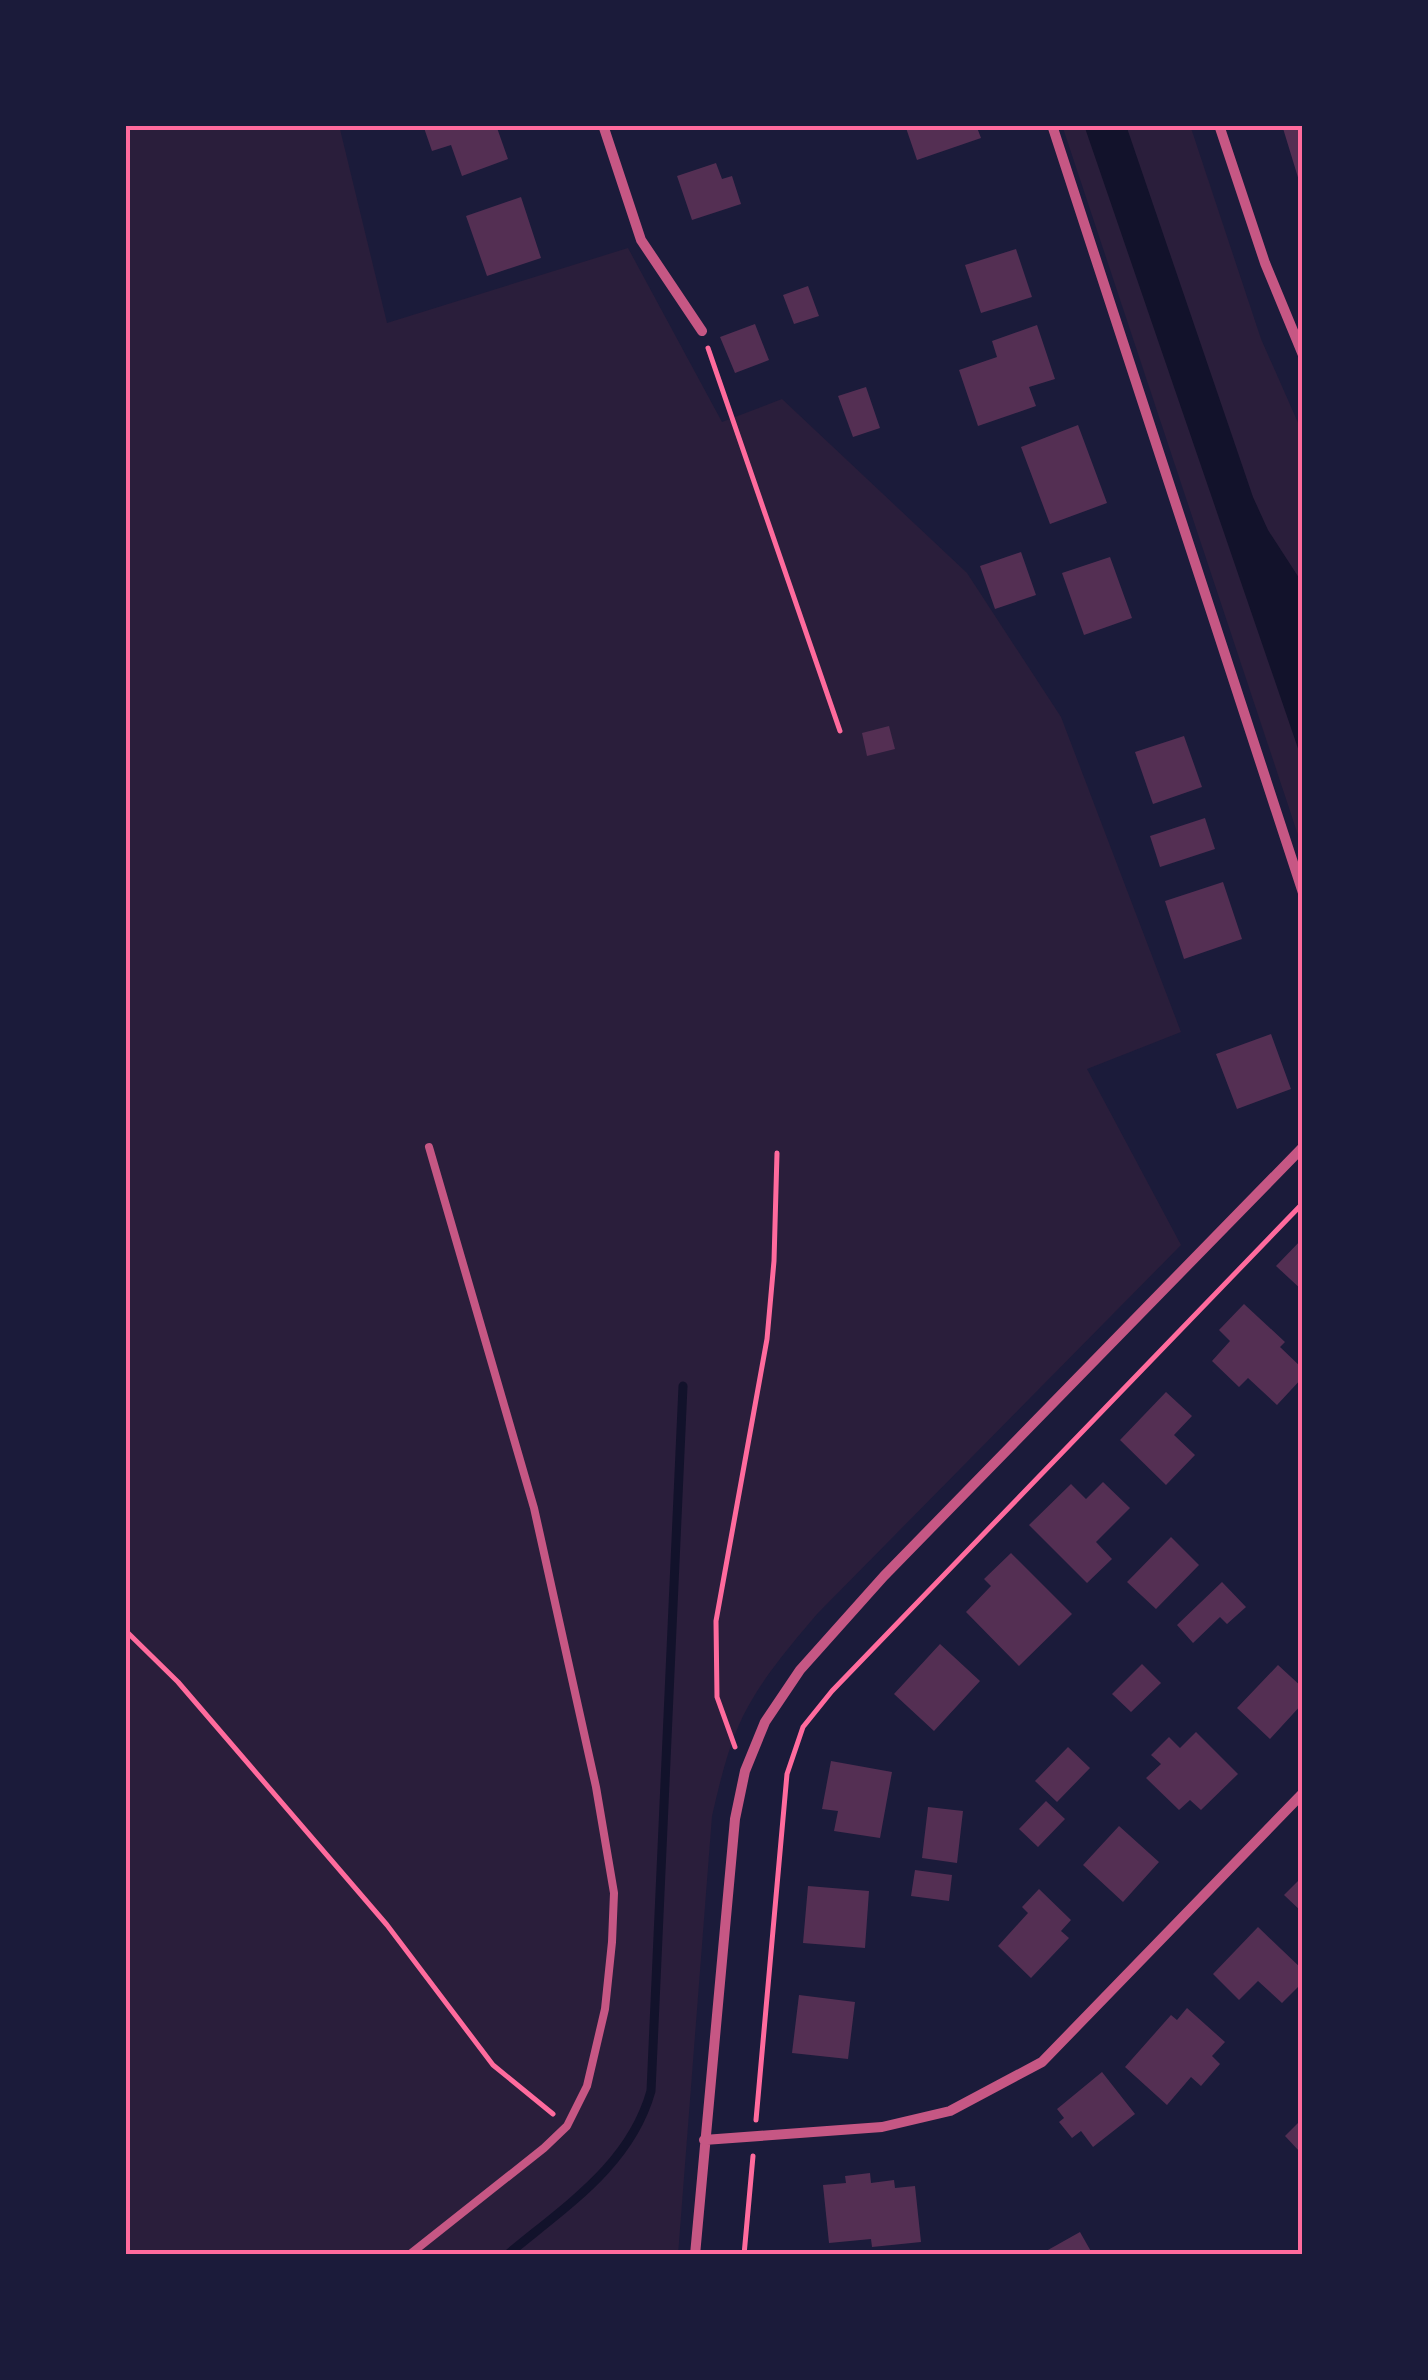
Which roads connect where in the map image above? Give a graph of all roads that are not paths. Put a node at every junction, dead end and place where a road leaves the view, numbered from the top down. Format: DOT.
graph roads {
  1 [pos="603,125"];
  2 [pos="1052,125"];
  3 [pos="1219,125"];
  4 [pos="702,331"];
  5 [pos="1303,355"];
  6 [pos="1303,893"];
  7 [pos="1303,1147"];
  8 [pos="428,1148"];
  9 [pos="1303,1793"];
  10 [pos="704,2140"];
  11 [pos="409,2255"];
  12 [pos="695,2255"];
  1 -- 4 [label="street"];
  2 -- 6 [label="street"];
  3 -- 5 [label="street"];
  7 -- 10 [label="street"];
  8 -- 11 [label="lane"];
  9 -- 10 [label="street"];
  10 -- 12 [label="street"];
}
